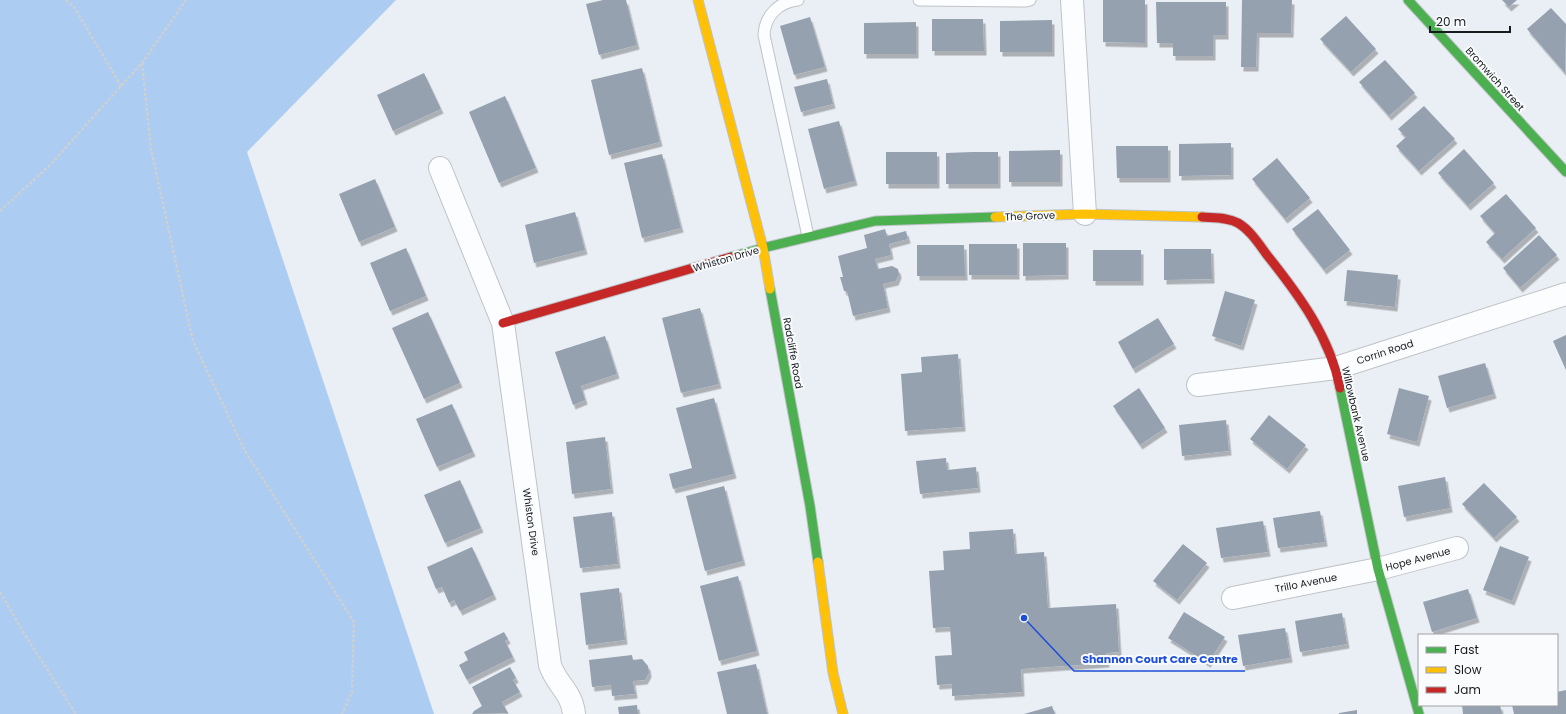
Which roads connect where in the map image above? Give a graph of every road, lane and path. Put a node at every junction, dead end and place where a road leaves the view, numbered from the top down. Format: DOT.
graph roads {
  1 [pos="66,0"];
  2 [pos="186,0"];
  3 [pos="698,0"];
  4 [pos="798,0"];
  5 [pos="919,0"];
  6 [pos="1030,0"];
  7 [pos="1072,0"];
  8 [pos="1408,0"];
  9 [pos="142,63"];
  10 [pos="121,86"];
  11 [pos="440,168"];
  12 [pos="1566,172"];
  13 [pos="0,211"];
  14 [pos="1085,214"];
  15 [pos="808,236"];
  16 [pos="763,248"];
  17 [pos="1566,294"];
  18 [pos="504,323"];
  19 [pos="1336,368"];
  20 [pos="1198,385"];
  21 [pos="1457,548"];
  22 [pos="1378,569"];
  23 [pos="0,592"];
  24 [pos="1233,598"];
  25 [pos="76,714"];
  26 [pos="342,714"];
  27 [pos="574,714"];
  28 [pos="843,714"];
  29 [pos="1419,714"];
  1 -- 10 [label="path"];
  2 -- 9 [label="path"];
  3 -- 16 [label="street, Radcliffe Road"];
  4 -- 15 [label="lane"];
  5 -- 6 [label="lane"];
  7 -- 14 [label="street"];
  8 -- 12 [label="street, Bromwich Street"];
  9 -- 10 [label="path"];
  9 -- 26 [label="path"];
  10 -- 13 [label="path"];
  11 -- 18 [label="street, Whiston Drive"];
  14 -- 15 [label="street, The Grove"];
  14 -- 19 [label="street, Willowbank Avenue"];
  15 -- 16 [label="street, The Grove"];
  16 -- 18 [label="street, Whiston Drive"];
  16 -- 28 [label="street, Radcliffe Road"];
  17 -- 19 [label="street, Corrin Road"];
  18 -- 27 [label="street, Whiston Drive"];
  19 -- 20 [label="street, Corrin Road"];
  19 -- 22 [label="street, Willowbank Avenue"];
  21 -- 22 [label="street, Hope Avenue"];
  22 -- 24 [label="street, Trillo Avenue"];
  22 -- 29 [label="street, Willowbank Avenue"];
  23 -- 25 [label="path"];
}
